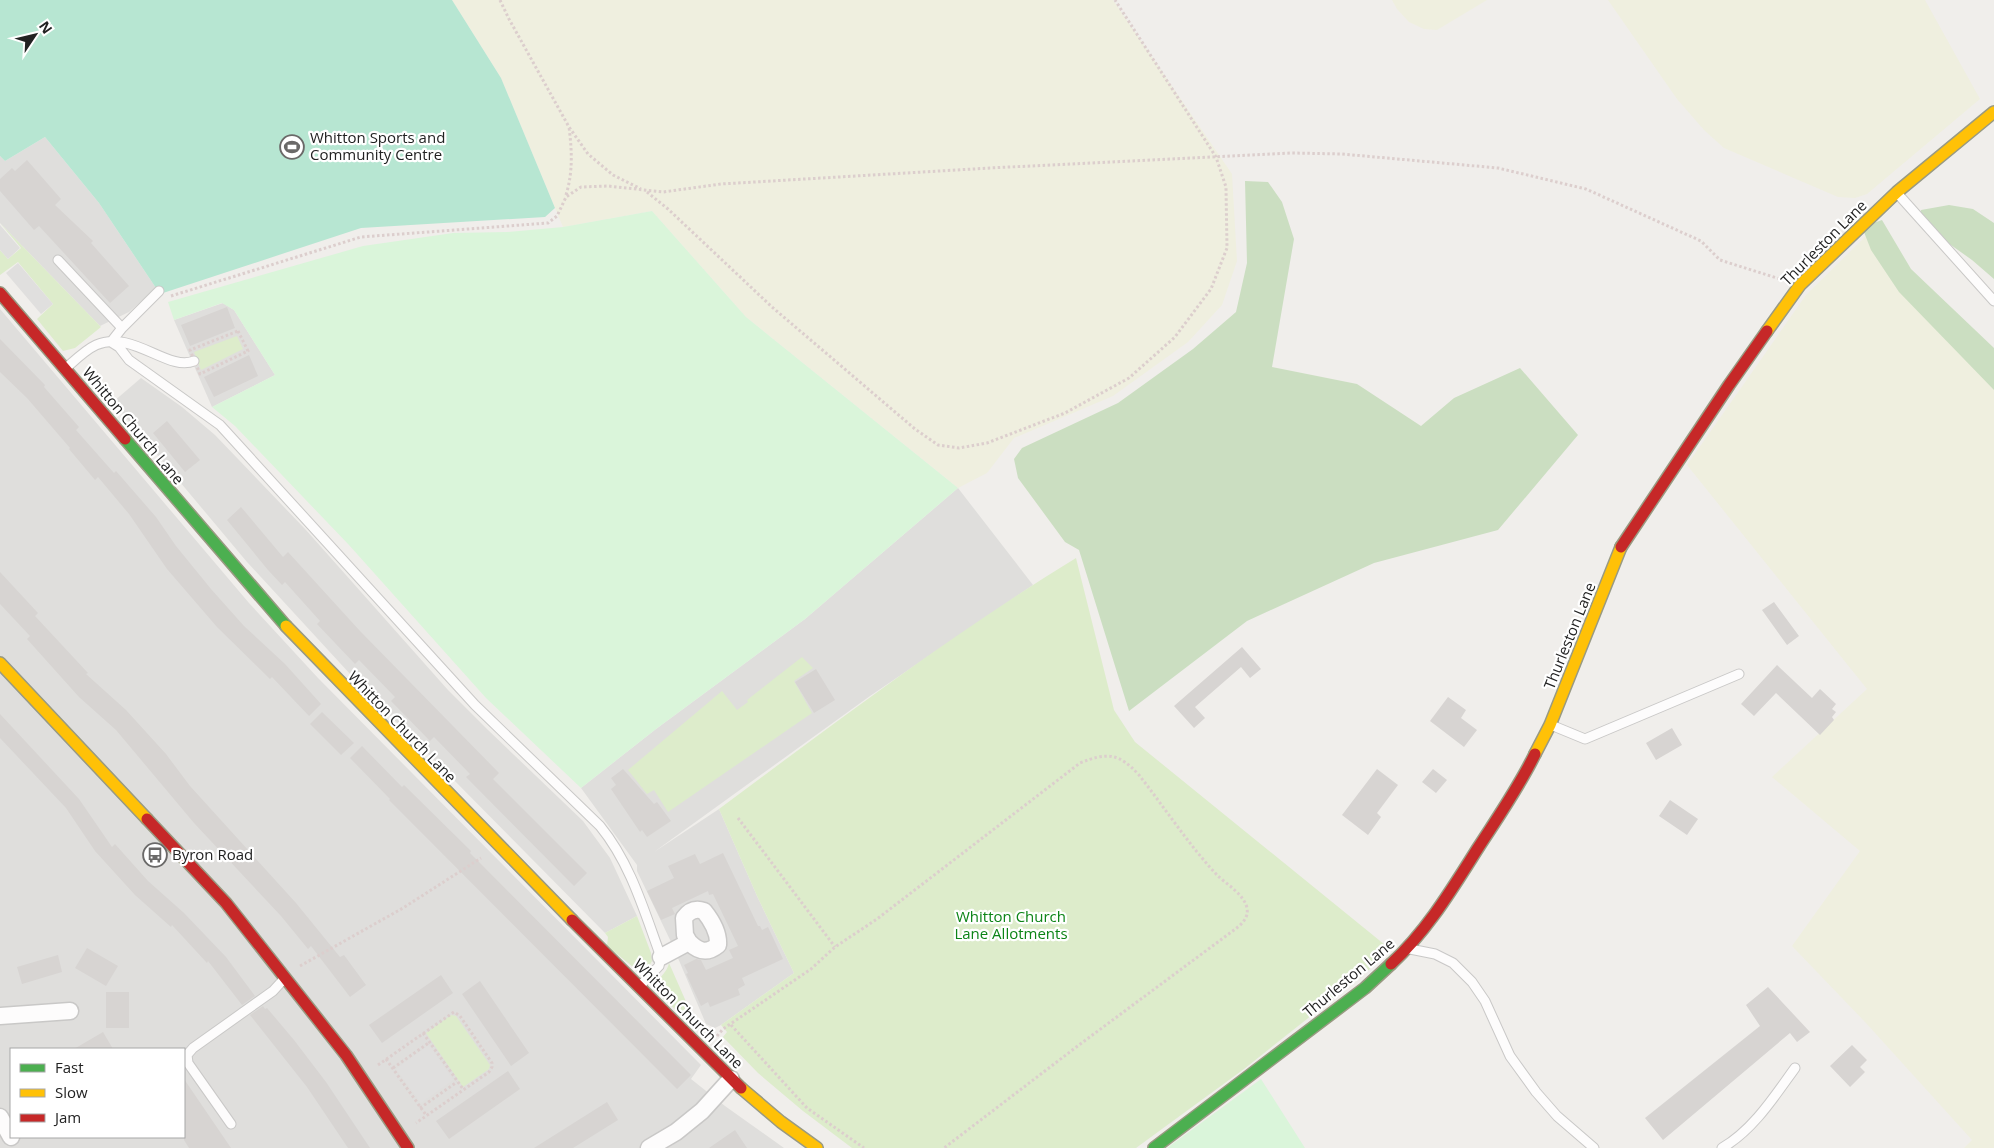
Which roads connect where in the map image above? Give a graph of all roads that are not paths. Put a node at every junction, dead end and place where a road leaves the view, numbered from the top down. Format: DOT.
graph roads {
  1 [pos="1994,112"];
  2 [pos="1896,192"];
  3 [pos="58,260"];
  4 [pos="159,291"];
  5 [pos="0,293"];
  6 [pos="1994,301"];
  7 [pos="122,328"];
  8 [pos="111,342"];
  9 [pos="194,361"];
  10 [pos="64,369"];
  11 [pos="0,663"];
  12 [pos="1739,674"];
  13 [pos="1550,725"];
  14 [pos="689,942"];
  15 [pos="1408,948"];
  16 [pos="661,957"];
  17 [pos="286,976"];
  18 [pos="639,986"];
  19 [pos="70,1011"];
  20 [pos="0,1016"];
  21 [pos="1795,1068"];
  22 [pos="731,1079"];
  23 [pos="0,1117"];
  24 [pos="232,1124"];
  25 [pos="10,1135"];
  26 [pos="408,1148"];
  27 [pos="649,1148"];
  28 [pos="818,1148"];
  29 [pos="1154,1148"];
  30 [pos="1594,1148"];
  31 [pos="1722,1148"];
  1 -- 2 [label="street, Thurleston Lane"];
  2 -- 6 [label="lane"];
  2 -- 13 [label="street, Thurleston Lane"];
  3 -- 7 [label="lane"];
  4 -- 7 [label="lane"];
  5 -- 10 [label="street, Whitton Church Lane"];
  7 -- 8 [label="lane"];
  8 -- 9 [label="lane"];
  8 -- 10 [label="lane"];
  8 -- 16 [label="lane"];
  10 -- 18 [label="street, Whitton Church Lane"];
  11 -- 17 [label="street"];
  12 -- 13 [label="lane"];
  13 -- 15 [label="street, Thurleston Lane"];
  14 -- 16 [label="street"];
  15 -- 29 [label="street, Thurleston Lane"];
  15 -- 30 [label="lane"];
  16 -- 18 [label="lane"];
  17 -- 24 [label="lane"];
  17 -- 26 [label="street"];
  18 -- 22 [label="street, Whitton Church Lane"];
  19 -- 20 [label="street"];
  21 -- 31 [label="lane"];
  22 -- 27 [label="street"];
  22 -- 28 [label="street, Whitton Church Lane"];
  23 -- 25 [label="street"];
}
